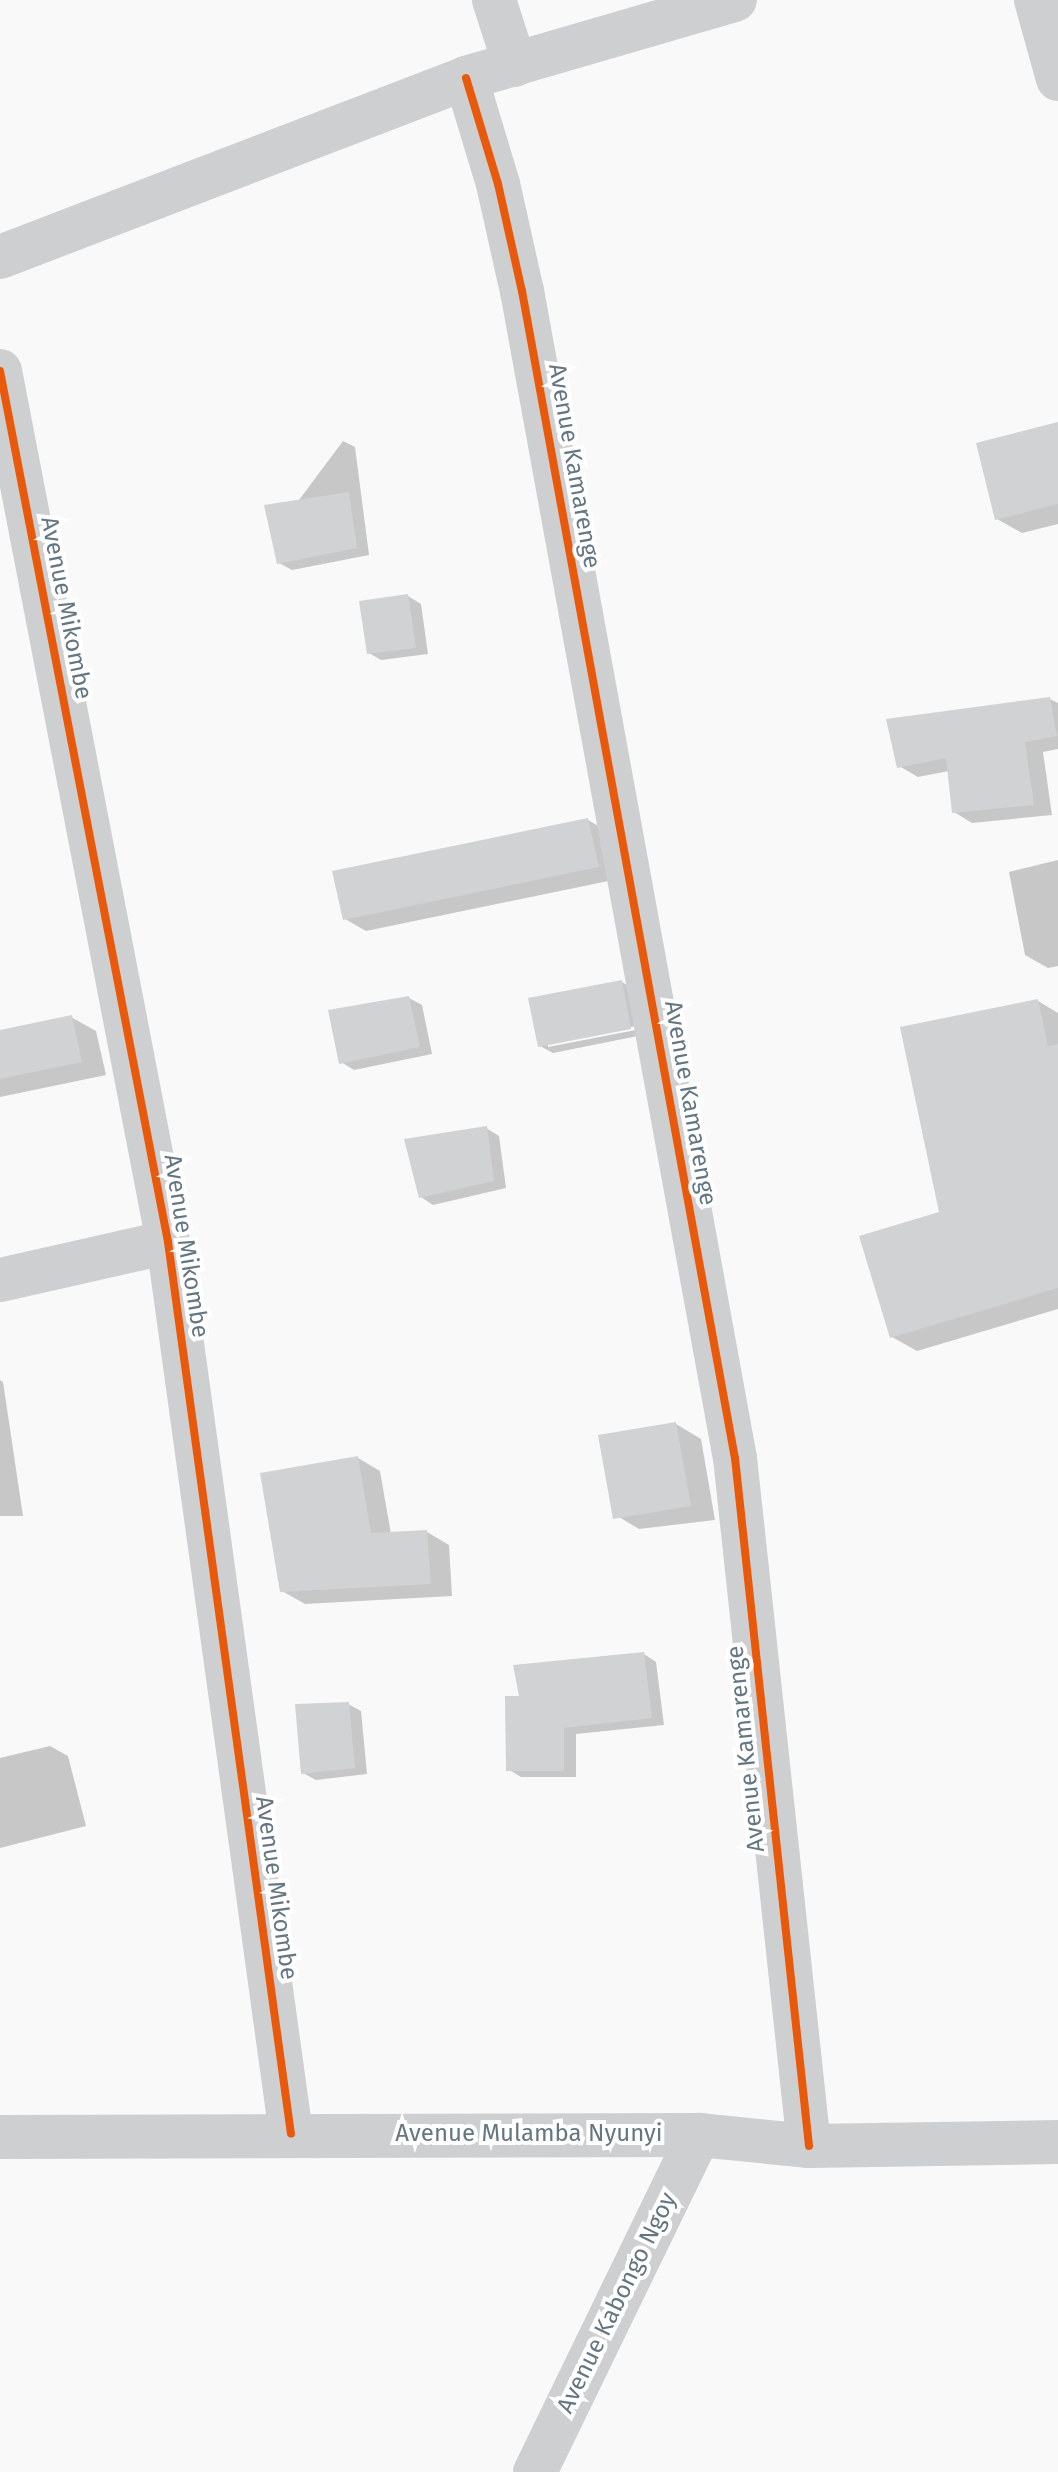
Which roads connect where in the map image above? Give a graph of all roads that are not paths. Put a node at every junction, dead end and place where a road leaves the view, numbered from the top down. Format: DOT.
graph roads {
  1 [pos="494,0"];
  2 [pos="735,0"];
  3 [pos="1036,0"];
  4 [pos="515,65"];
  5 [pos="466,78"];
  6 [pos="1058,79"];
  7 [pos="0,257"];
  8 [pos="0,371"];
  9 [pos="168,1242"];
  10 [pos="0,1280"];
  11 [pos="291,2134"];
  12 [pos="699,2135"];
  13 [pos="0,2137"];
  14 [pos="1058,2142"];
  15 [pos="809,2146"];
  16 [pos="535,2472"];
  1 -- 4 [label="street"];
  2 -- 4 [label="street"];
  3 -- 6 [label="street"];
  4 -- 5 [label="street"];
  5 -- 7 [label="street"];
  5 -- 15 [label="street, Avenue Kamarenge"];
  8 -- 9 [label="street, Avenue Mikombe"];
  9 -- 10 [label="street"];
  9 -- 11 [label="street, Avenue Mikombe"];
  11 -- 12 [label="street, Avenue Mulamba Nyunyi"];
  11 -- 13 [label="street, Avenue Mulamba Nyunyi"];
  12 -- 15 [label="street, Avenue Mulamba Nyunyi"];
  12 -- 16 [label="street, Avenue Kabongo Ngoy"];
  14 -- 15 [label="street, Avenue Mulamba Nyunyi"];
}
